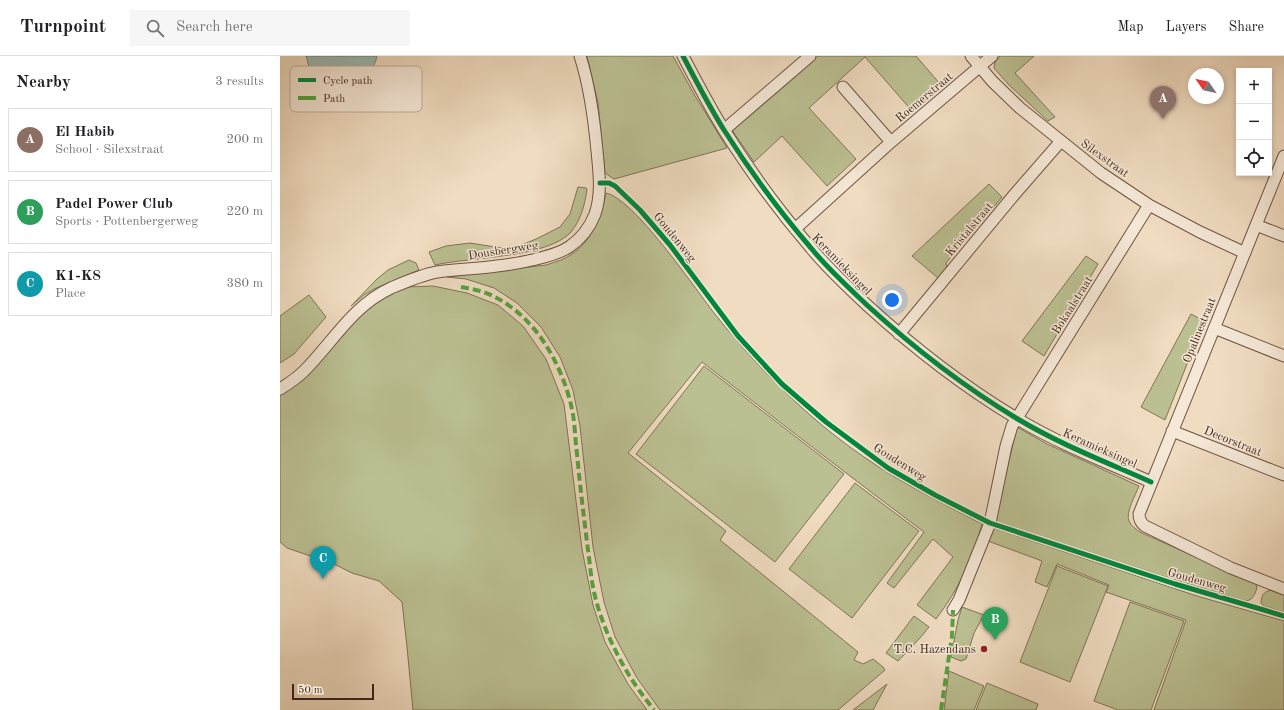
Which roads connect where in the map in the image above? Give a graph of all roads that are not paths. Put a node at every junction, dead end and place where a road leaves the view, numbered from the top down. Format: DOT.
graph roads {
  1 [pos="580,56"];
  2 [pos="683,56"];
  3 [pos="810,56"];
  4 [pos="971,56"];
  5 [pos="992,56"];
  6 [pos="980,66"];
  7 [pos="843,87"];
  8 [pos="724,130"];
  9 [pos="891,142"];
  10 [pos="1061,142"];
  11 [pos="1284,156"];
  12 [pos="1149,205"];
  13 [pos="1256,225"];
  14 [pos="795,229"];
  15 [pos="1284,236"];
  16 [pos="1245,253"];
  17 [pos="1214,328"];
  18 [pos="899,334"];
  19 [pos="1284,356"];
  20 [pos="280,389"];
  21 [pos="1014,422"];
  22 [pos="1172,431"];
  23 [pos="1284,475"];
  24 [pos="1151,482"];
  25 [pos="1284,589"];
  26 [pos="953,610"];
  1 -- 20 [label="street, Dousbergweg"];
  2 -- 8 [label="street, Keramieksingel"];
  3 -- 8 [label="street"];
  4 -- 6 [label="street, Silexstraat"];
  5 -- 6 [label="street, Roemerstraat"];
  6 -- 9 [label="street, Roemerstraat"];
  6 -- 10 [label="street, Silexstraat"];
  7 -- 9 [label="street"];
  8 -- 14 [label="street, Keramieksingel"];
  9 -- 14 [label="street, Roemerstraat"];
  10 -- 12 [label="street, Silexstraat"];
  10 -- 18 [label="street, Kristalstraat"];
  11 -- 13 [label="street, Opalinestraat"];
  12 -- 16 [label="street, Silexstraat"];
  12 -- 21 [label="street, Bokaalstraat"];
  13 -- 15 [label="street"];
  13 -- 16 [label="street, Opalinestraat"];
  14 -- 18 [label="street, Keramieksingel"];
  16 -- 17 [label="street, Opalinestraat"];
  17 -- 19 [label="street"];
  17 -- 22 [label="street, Opalinestraat"];
  18 -- 21 [label="street, Keramieksingel"];
  21 -- 24 [label="street, Keramieksingel"];
  21 -- 26 [label="street, Bokaalstraat"];
  22 -- 23 [label="street, Decorstraat"];
  22 -- 24 [label="street, Opalinestraat"];
  24 -- 25 [label="street, Opalinestraat"];
}
